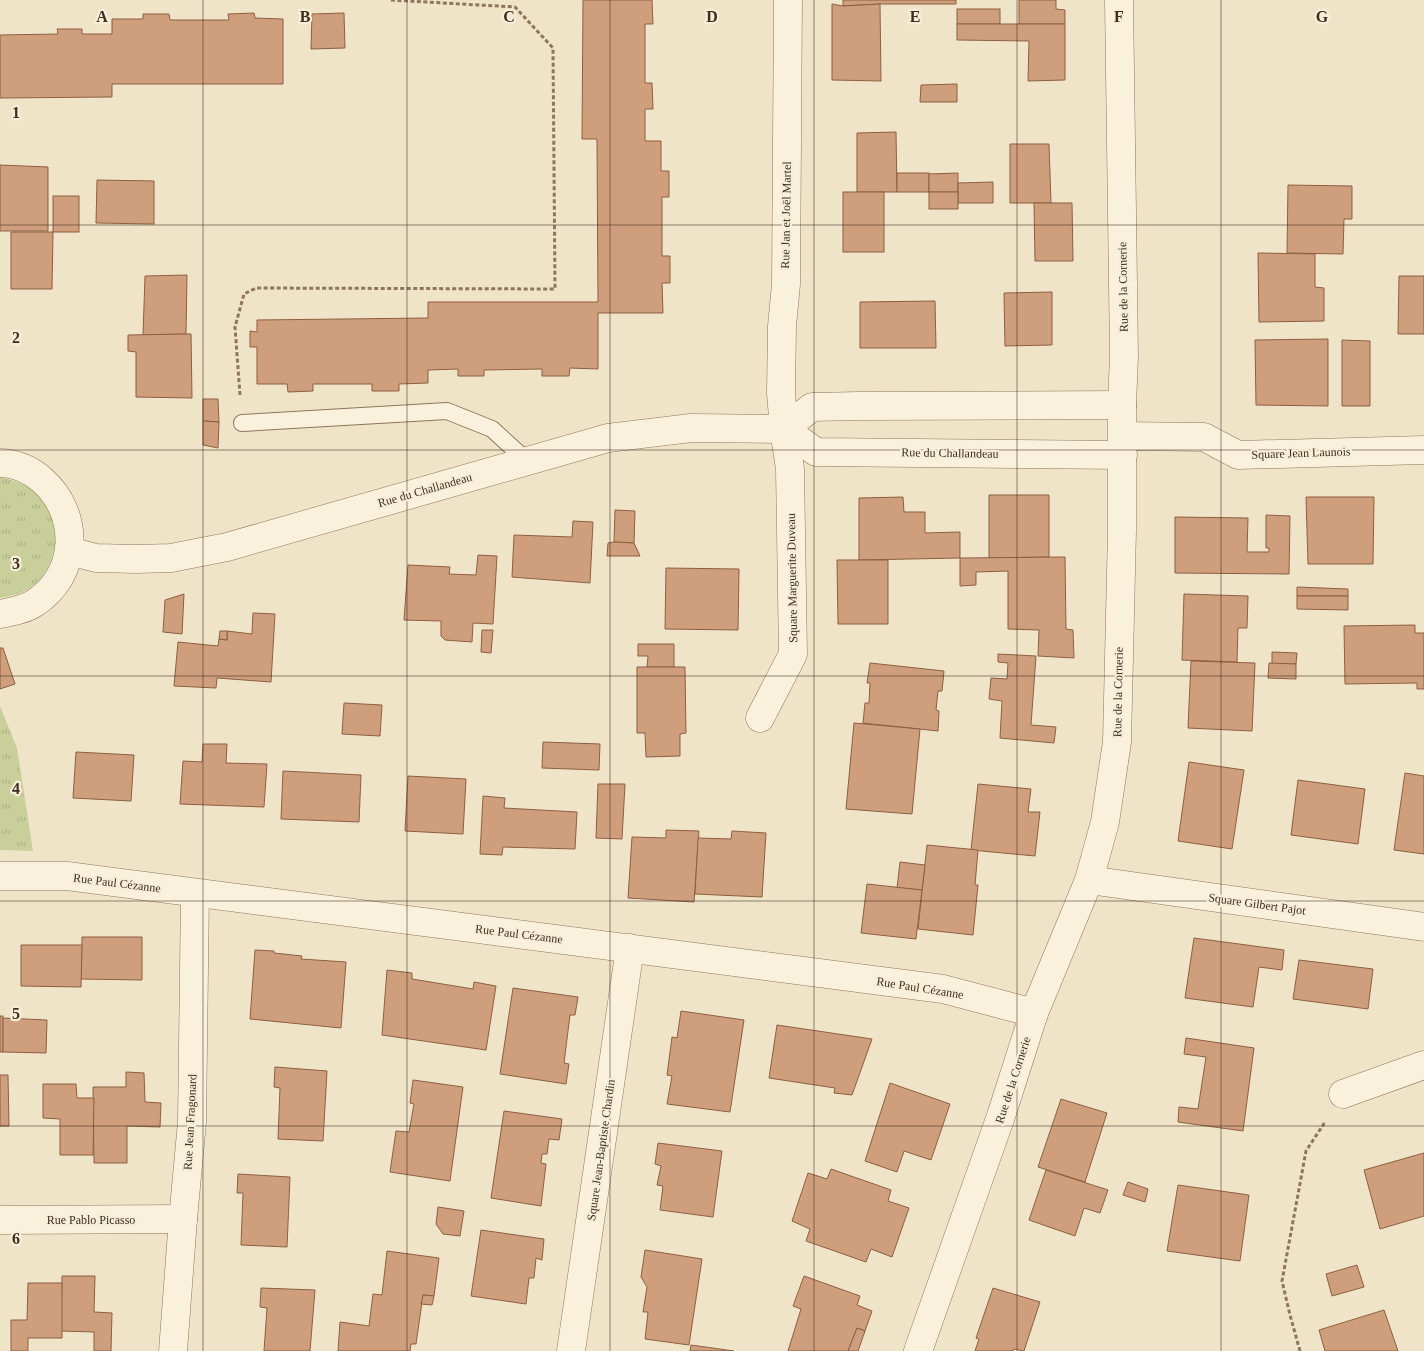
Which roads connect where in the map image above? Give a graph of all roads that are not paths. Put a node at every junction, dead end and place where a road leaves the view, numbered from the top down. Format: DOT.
graph roads {
  1 [pos="788,0"];
  2 [pos="1119,0"];
  3 [pos="1122,405"];
  4 [pos="242,423"];
  5 [pos="784,430"];
  6 [pos="1123,445"];
  7 [pos="1424,450"];
  8 [pos="526,461"];
  9 [pos="0,463"];
  10 [pos="69,551"];
  11 [pos="0,614"];
  12 [pos="760,718"];
  13 [pos="0,876"];
  14 [pos="1089,880"];
  15 [pos="195,893"];
  16 [pos="1424,927"];
  17 [pos="630,948"];
  18 [pos="1034,1013"];
  19 [pos="1424,1065"];
  20 [pos="1343,1094"];
  21 [pos="183,1219"];
  22 [pos="0,1220"];
  23 [pos="173,1351"];
  24 [pos="571,1351"];
  25 [pos="918,1351"];
  1 -- 5 [label="street, Rue Jan et Joël Martel"];
  2 -- 3 [label="street, Rue de la Cornerie"];
  3 -- 5 [label="street"];
  3 -- 6 [label="street, Rue de la Cornerie"];
  4 -- 8 [label="lane"];
  5 -- 6 [label="street, Rue du Challandeau"];
  5 -- 8 [label="street, Rue du Challandeau"];
  5 -- 12 [label="street, Square Marguerite Duveau"];
  6 -- 7 [label="street, Square Jean Launois"];
  6 -- 14 [label="street, Rue de la Cornerie"];
  8 -- 10 [label="street, Rue du Challandeau"];
  9 -- 10 [label="street"];
  10 -- 11 [label="street"];
  13 -- 15 [label="street, Rue Paul Cézanne"];
  14 -- 16 [label="street, Square Gilbert Pajot"];
  14 -- 18 [label="street, Rue de la Cornerie"];
  15 -- 17 [label="street, Rue Paul Cézanne"];
  15 -- 21 [label="street, Rue Jean Fragonard"];
  17 -- 18 [label="street, Rue Paul Cézanne"];
  17 -- 24 [label="street, Square Jean-Baptiste Chardin"];
  18 -- 25 [label="street, Rue de la Cornerie"];
  19 -- 20 [label="street"];
  21 -- 22 [label="street, Rue Pablo Picasso"];
  21 -- 23 [label="street, Rue Jean Fragonard"];
}
